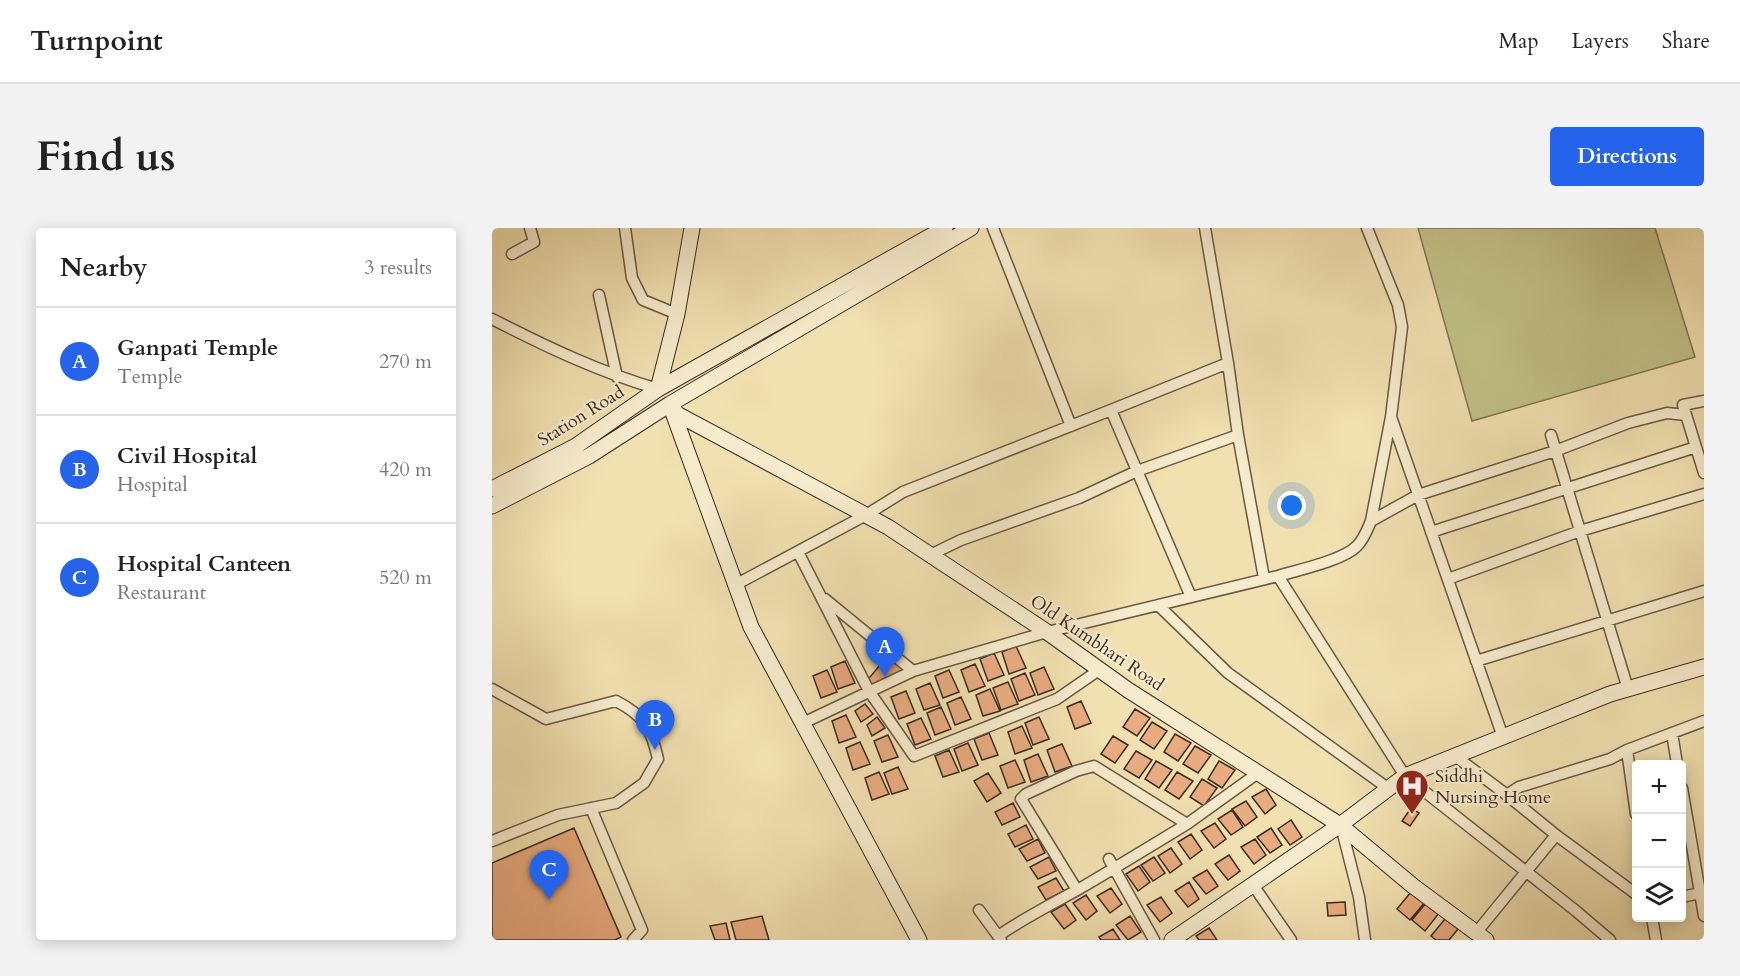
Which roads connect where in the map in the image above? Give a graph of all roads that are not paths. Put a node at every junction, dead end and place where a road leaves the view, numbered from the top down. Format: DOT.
graph roads {
  1 [pos="530,228"];
  2 [pos="625,228"];
  3 [pos="692,228"];
  4 [pos="945,228"];
  5 [pos="971,228"];
  6 [pos="993,228"];
  7 [pos="1205,228"];
  8 [pos="1368,228"];
  9 [pos="512,254"];
  10 [pos="599,295"];
  11 [pos="677,314"];
  12 [pos="492,319"];
  13 [pos="1228,363"];
  14 [pos="617,377"];
  15 [pos="658,389"];
  16 [pos="1704,401"];
  17 [pos="670,404"];
  18 [pos="1111,410"];
  19 [pos="1686,415"];
  20 [pos="1391,417"];
  21 [pos="1071,426"];
  22 [pos="1238,435"];
  23 [pos="1551,435"];
  24 [pos="1696,447"];
  25 [pos="1555,451"];
  26 [pos="1137,471"];
  27 [pos="1704,472"];
  28 [pos="1566,488"];
  29 [pos="492,489"];
  30 [pos="1704,494"];
  31 [pos="1418,495"];
  32 [pos="492,506"];
  33 [pos="867,515"];
  34 [pos="1371,521"];
  35 [pos="1580,531"];
  36 [pos="1431,532"];
  37 [pos="798,552"];
  38 [pos="930,555"];
  39 [pos="1278,576"];
  40 [pos="1264,578"];
  41 [pos="1448,579"];
  42 [pos="735,585"];
  43 [pos="1704,591"];
  44 [pos="820,595"];
  45 [pos="1191,597"];
  46 [pos="1158,605"];
  47 [pos="1607,619"];
  48 [pos="1047,632"];
  49 [pos="1476,661"];
  50 [pos="1704,667"];
  51 [pos="1099,670"];
  52 [pos="913,671"];
  53 [pos="492,688"];
  54 [pos="1628,689"];
  55 [pos="869,691"];
  56 [pos="1704,722"];
  57 [pos="802,723"];
  58 [pos="1672,733"];
  59 [pos="1503,737"];
  60 [pos="1627,750"];
  61 [pos="1455,756"];
  62 [pos="1676,760"];
  63 [pos="1258,772"];
  64 [pos="1405,776"];
  65 [pos="1632,786"];
  66 [pos="1389,789"];
  67 [pos="1507,795"];
  68 [pos="1686,805"];
  69 [pos="591,808"];
  70 [pos="1186,824"];
  71 [pos="1341,825"];
  72 [pos="1556,836"];
  73 [pos="492,841"];
  74 [pos="1699,861"];
  75 [pos="1111,864"];
  76 [pos="1527,872"];
  77 [pos="1253,885"];
  78 [pos="1077,890"];
  79 [pos="1632,891"];
  80 [pos="1700,893"];
  81 [pos="1686,896"];
  82 [pos="979,910"];
  83 [pos="1704,912"];
  84 [pos="1653,922"];
  85 [pos="1481,936"];
  86 [pos="999,938"];
  87 [pos="633,940"];
  88 [pos="919,940"];
  89 [pos="1154,940"];
  90 [pos="1172,940"];
  91 [pos="1291,940"];
  92 [pos="1365,940"];
  93 [pos="1610,940"];
  94 [pos="1656,940"];
  1 -- 9 [label="street"];
  2 -- 11 [label="street"];
  3 -- 11 [label="main road"];
  4 -- 15 [label="main road, Station Road"];
  5 -- 17 [label="main road"];
  6 -- 21 [label="street"];
  7 -- 13 [label="street"];
  8 -- 20 [label="street"];
  10 -- 14 [label="street"];
  11 -- 15 [label="main road"];
  12 -- 14 [label="street"];
  13 -- 18 [label="street"];
  13 -- 22 [label="street"];
  14 -- 15 [label="street"];
  15 -- 29 [label="main road, Station Road"];
  16 -- 19 [label="street"];
  17 -- 32 [label="main road"];
  17 -- 33 [label="main road, Old Kumbhari Road"];
  17 -- 42 [label="main road"];
  18 -- 21 [label="street"];
  18 -- 26 [label="street"];
  19 -- 24 [label="street"];
  19 -- 25 [label="street"];
  20 -- 31 [label="street"];
  20 -- 34 [label="street"];
  21 -- 33 [label="street"];
  22 -- 26 [label="street"];
  22 -- 40 [label="street"];
  23 -- 25 [label="street"];
  24 -- 27 [label="street"];
  24 -- 28 [label="street"];
  25 -- 28 [label="street"];
  25 -- 31 [label="street"];
  26 -- 38 [label="street"];
  26 -- 45 [label="street"];
  28 -- 35 [label="street"];
  28 -- 36 [label="street"];
  30 -- 35 [label="street"];
  31 -- 34 [label="street"];
  31 -- 36 [label="street"];
  33 -- 37 [label="street"];
  33 -- 38 [label="main road, Old Kumbhari Road"];
  34 -- 39 [label="street"];
  35 -- 41 [label="street"];
  35 -- 47 [label="street"];
  36 -- 41 [label="street"];
  37 -- 42 [label="street"];
  37 -- 44 [label="street"];
  38 -- 48 [label="main road, Old Kumbhari Road"];
  39 -- 40 [label="street"];
  39 -- 64 [label="street"];
  40 -- 45 [label="street"];
  41 -- 49 [label="street"];
  42 -- 57 [label="main road"];
  43 -- 47 [label="street"];
  44 -- 52 [label="street"];
  44 -- 55 [label="street"];
  45 -- 46 [label="street"];
  46 -- 48 [label="street"];
  46 -- 66 [label="street"];
  47 -- 49 [label="street"];
  47 -- 54 [label="street"];
  48 -- 51 [label="main road, Old Kumbhari Road"];
  48 -- 52 [label="street"];
  49 -- 59 [label="street"];
  50 -- 54 [label="main road"];
  51 -- 55 [label="street"];
  51 -- 63 [label="main road, Old Kumbhari Road"];
  52 -- 55 [label="street"];
  53 -- 69 [label="street"];
  54 -- 59 [label="main road"];
  55 -- 57 [label="street"];
  56 -- 58 [label="street"];
  57 -- 88 [label="main road"];
  58 -- 60 [label="street"];
  58 -- 62 [label="street"];
  59 -- 61 [label="main road"];
  60 -- 65 [label="street"];
  60 -- 67 [label="street"];
  61 -- 64 [label="main road"];
  61 -- 67 [label="street"];
  63 -- 70 [label="street"];
  63 -- 71 [label="main road, Old Kumbhari Road"];
  64 -- 66 [label="main road"];
  64 -- 76 [label="street"];
  66 -- 71 [label="main road"];
  67 -- 72 [label="street"];
  68 -- 74 [label="street"];
  69 -- 73 [label="street"];
  69 -- 87 [label="street"];
  70 -- 75 [label="street"];
  70 -- 78 [label="street"];
  71 -- 77 [label="main road"];
  71 -- 85 [label="main road, Old Kumbhari Road"];
  71 -- 92 [label="street"];
  72 -- 76 [label="street"];
  72 -- 79 [label="street"];
  74 -- 80 [label="street"];
  75 -- 78 [label="street"];
  75 -- 89 [label="street"];
  76 -- 85 [label="street"];
  76 -- 93 [label="street"];
  77 -- 90 [label="main road"];
  77 -- 91 [label="street"];
  78 -- 86 [label="street"];
  80 -- 81 [label="street"];
  80 -- 83 [label="street"];
  82 -- 86 [label="street"];
  84 -- 94 [label="street"];
}
